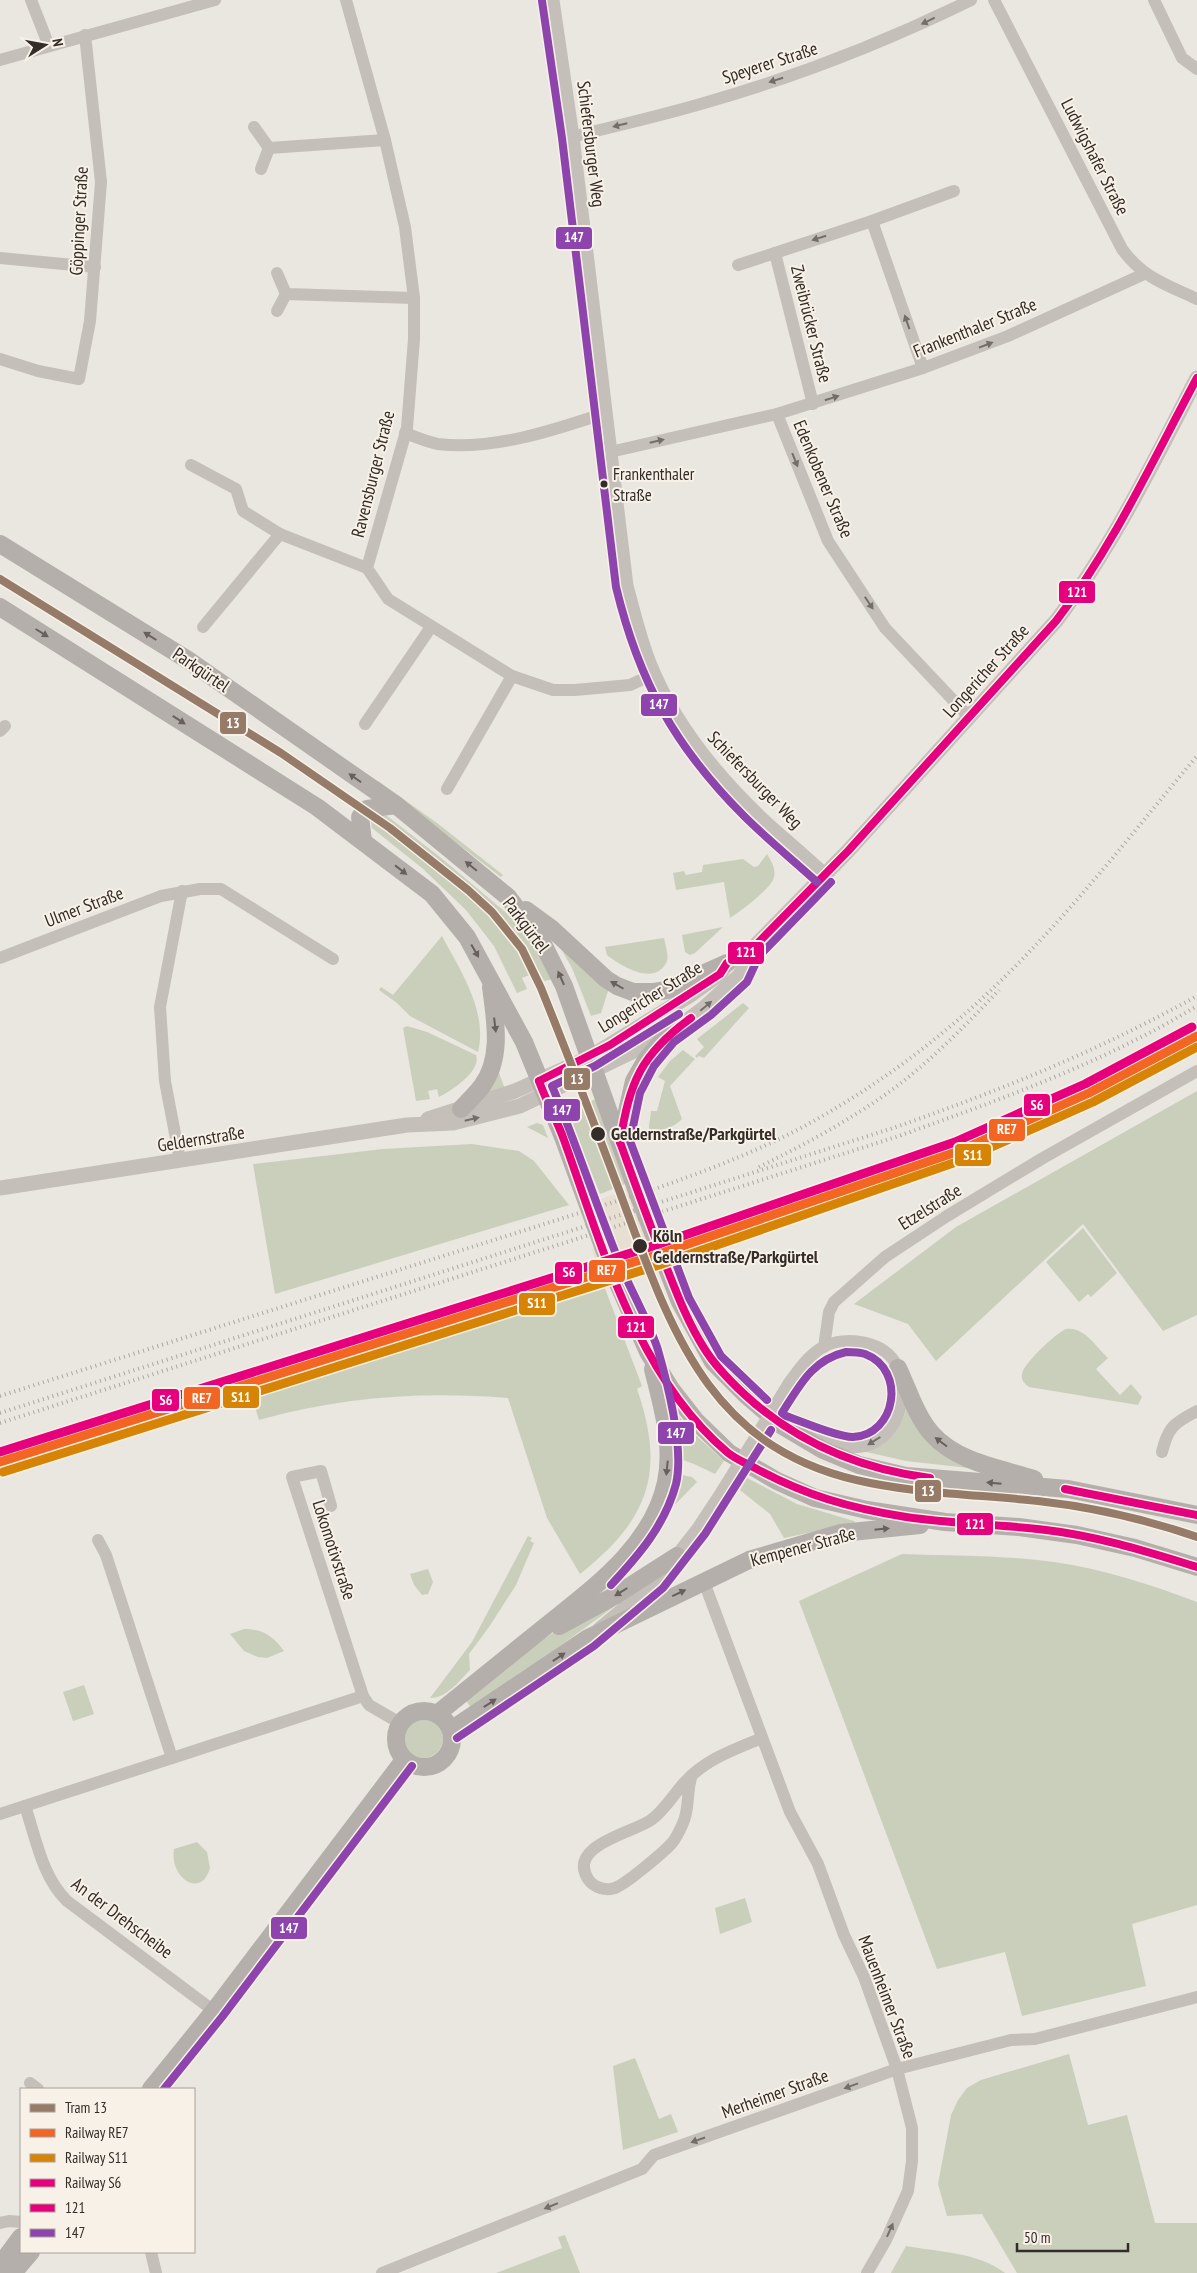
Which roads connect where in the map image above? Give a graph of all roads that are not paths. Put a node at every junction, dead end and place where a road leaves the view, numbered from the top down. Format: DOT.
graph roads {
  1 [pos="31,0"];
  2 [pos="215,0"];
  3 [pos="346,0"];
  4 [pos="552,0"];
  5 [pos="971,0"];
  6 [pos="994,0"];
  7 [pos="1154,0"];
  8 [pos="85,35"];
  9 [pos="49,46"];
  10 [pos="0,60"];
  11 [pos="1197,69"];
  12 [pos="254,128"];
  13 [pos="572,137"];
  14 [pos="385,140"];
  15 [pos="269,148"];
  16 [pos="261,169"];
  17 [pos="954,191"];
  18 [pos="872,221"];
  19 [pos="775,253"];
  20 [pos="0,258"];
  21 [pos="738,265"];
  22 [pos="95,267"];
  23 [pos="277,273"];
  24 [pos="1144,274"];
  25 [pos="286,294"];
  26 [pos="414,298"];
  27 [pos="1197,299"];
  28 [pos="278,311"];
  29 [pos="0,360"];
  30 [pos="922,368"];
  31 [pos="1197,378"];
  32 [pos="812,404"];
  33 [pos="605,413"];
  34 [pos="777,414"];
  35 [pos="405,433"];
  36 [pos="610,452"];
  37 [pos="191,465"];
  38 [pos="280,534"];
  39 [pos="0,544"];
  40 [pos="366,568"];
  41 [pos="0,607"];
  42 [pos="203,626"];
  43 [pos="431,628"];
  44 [pos="654,674"];
  45 [pos="512,676"];
  46 [pos="970,718"];
  47 [pos="365,724"];
  48 [pos="447,789"];
  49 [pos="396,805"];
  50 [pos="363,841"];
  51 [pos="824,875"];
  52 [pos="182,891"];
  53 [pos="508,897"];
  54 [pos="751,950"];
  55 [pos="0,958"];
  56 [pos="333,959"];
  57 [pos="728,963"];
  58 [pos="490,976"];
  59 [pos="667,1035"];
  60 [pos="592,1063"];
  61 [pos="1197,1071"];
  62 [pos="542,1088"];
  63 [pos="461,1109"];
  64 [pos="406,1125"];
  65 [pos="620,1142"];
  66 [pos="180,1160"];
  67 [pos="0,1188"];
  68 [pos="824,1347"];
  69 [pos="648,1352"];
  70 [pos="898,1368"];
  71 [pos="1197,1411"];
  72 [pos="781,1425"];
  73 [pos="1162,1452"];
  74 [pos="1068,1489"];
  75 [pos="331,1506"];
  76 [pos="1197,1515"];
  77 [pos="945,1522"];
  78 [pos="98,1540"];
  79 [pos="677,1556"];
  80 [pos="1197,1567"];
  81 [pos="704,1582"];
  82 [pos="588,1638"];
  83 [pos="508,1657"];
  84 [pos="363,1696"];
  85 [pos="437,1714"];
  86 [pos="400,1723"];
  87 [pos="451,1730"];
  88 [pos="762,1738"];
  89 [pos="172,1758"];
  90 [pos="404,1760"];
  91 [pos="692,1775"];
  92 [pos="25,1806"];
  93 [pos="0,1814"];
  94 [pos="1197,1997"];
  95 [pos="214,2011"];
  96 [pos="897,2069"];
  97 [pos="152,2088"];
  98 [pos="20,2222"];
  99 [pos="0,2223"];
  100 [pos="20,2238"];
  101 [pos="30,2253"];
  102 [pos="151,2253"];
  103 [pos="0,2265"];
  104 [pos="13,2273"];
  105 [pos="156,2273"];
  106 [pos="382,2273"];
  107 [pos="867,2273"];
  1 -- 9 [label="street"];
  2 -- 8 [label="street"];
  3 -- 14 [label="street, Ravensburger Straße"];
  4 -- 13 [label="street, Schiefersburger Weg"];
  5 -- 13 [label="street, Speyerer Straße, one-way"];
  6 -- 24 [label="street, Ludwigshafer Straße"];
  7 -- 11 [label="street"];
  8 -- 9 [label="street"];
  8 -- 22 [label="street, Göppinger Straße"];
  9 -- 10 [label="street"];
  12 -- 15 [label="street"];
  13 -- 33 [label="street, Schiefersburger Weg"];
  14 -- 15 [label="street"];
  14 -- 26 [label="street, Ravensburger Straße"];
  15 -- 16 [label="street"];
  17 -- 18 [label="street, Zweibrücker Straße"];
  18 -- 19 [label="street, Zweibrücker Straße, one-way"];
  30 -- 18 [label="street, one-way"];
  19 -- 21 [label="street, Zweibrücker Straße"];
  19 -- 32 [label="street, Zweibrücker Straße"];
  20 -- 22 [label="street"];
  22 -- 29 [label="street, Göppinger Straße"];
  23 -- 25 [label="street"];
  24 -- 27 [label="street, Ludwigshafer Straße"];
  30 -- 24 [label="street, Frankenthaler Straße, one-way"];
  25 -- 26 [label="street"];
  25 -- 28 [label="street"];
  26 -- 35 [label="street, Ravensburger Straße"];
  32 -- 30 [label="street, Frankenthaler Straße, one-way"];
  31 -- 46 [label="street, Longericher Straße"];
  32 -- 34 [label="street, Frankenthaler Straße"];
  33 -- 35 [label="street"];
  33 -- 36 [label="street, Schiefersburger Weg"];
  36 -- 34 [label="street, Frankenthaler Straße, one-way"];
  34 -- 46 [label="street, Edenkobener Straße, one-way"];
  35 -- 40 [label="street, Ravensburger Straße"];
  36 -- 44 [label="street, Schiefersburger Weg"];
  37 -- 38 [label="street, Ravensburger Straße"];
  38 -- 40 [label="street, Ravensburger Straße"];
  38 -- 42 [label="street"];
  49 -- 39 [label="main road, Parkgürtel, one-way"];
  40 -- 43 [label="street"];
  41 -- 50 [label="main road, one-way"];
  43 -- 45 [label="street"];
  43 -- 47 [label="street"];
  44 -- 45 [label="street"];
  44 -- 51 [label="street, Schiefersburger Weg"];
  45 -- 48 [label="street"];
  46 -- 51 [label="street, Longericher Straße"];
  49 -- 50 [label="main road"];
  53 -- 49 [label="main road, Parkgürtel, one-way"];
  50 -- 58 [label="main road, one-way"];
  51 -- 54 [label="street, Longericher Straße"];
  52 -- 55 [label="street, Ulmer Straße"];
  52 -- 56 [label="street, Ulmer Straße"];
  52 -- 66 [label="street"];
  57 -- 53 [label="main road, one-way"];
  60 -- 53 [label="main road, Parkgürtel, one-way"];
  54 -- 57 [label="street, Longericher Straße"];
  59 -- 54 [label="street, Longericher Straße, one-way"];
  57 -- 60 [label="street, Longericher Straße"];
  58 -- 62 [label="main road"];
  58 -- 63 [label="main road, one-way"];
  59 -- 60 [label="street, Longericher Straße"];
  59 -- 65 [label="main road"];
  60 -- 62 [label="street, Geldernstraße"];
  60 -- 65 [label="main road, Parkgürtel"];
  61 -- 68 [label="street, Etzelstraße"];
  62 -- 63 [label="street, Geldernstraße"];
  64 -- 62 [label="street, Geldernstraße, one-way"];
  62 -- 69 [label="main road"];
  63 -- 64 [label="street, Geldernstraße"];
  64 -- 66 [label="street, Geldernstraße"];
  65 -- 72 [label="main road, Parkgürtel"];
  66 -- 67 [label="street, Geldernstraße"];
  68 -- 70 [label="street, Kempener Straße"];
  68 -- 79 [label="street, Kempener Straße, bridge"];
  69 -- 77 [label="main road"];
  69 -- 83 [label="main road, Kempener Straße, one-way"];
  70 -- 72 [label="street, one-way"];
  74 -- 70 [label="main road, Kempener Straße, one-way"];
  71 -- 73 [label="street"];
  74 -- 72 [label="main road, Parkgürtel, one-way"];
  74 -- 76 [label="main road"];
  75 -- 84 [label="street, Lokomotivstraße"];
  77 -- 80 [label="main road"];
  81 -- 77 [label="main road, Kempener Straße, one-way"];
  78 -- 89 [label="street"];
  79 -- 82 [label="street, Kempener Straße"];
  79 -- 83 [label="main road, Kempener Straße, one-way"];
  82 -- 81 [label="main road, Kempener Straße, one-way"];
  81 -- 88 [label="street, Mauenheimer Straße"];
  87 -- 82 [label="main road, Kempener Straße, one-way"];
  83 -- 85 [label="main road, Kempener Straße"];
  84 -- 86 [label="street"];
  84 -- 89 [label="street"];
  85 -- 86 [label="main road"];
  85 -- 87 [label="main road"];
  86 -- 90 [label="main road"];
  87 -- 90 [label="main road"];
  88 -- 91 [label="street"];
  88 -- 96 [label="street, Mauenheimer Straße"];
  89 -- 92 [label="street"];
  90 -- 95 [label="main road"];
  91 -- 91 [label="street"];
  92 -- 93 [label="street"];
  92 -- 95 [label="street, An der Drehscheibe"];
  94 -- 96 [label="street, Merheimer Straße"];
  95 -- 97 [label="main road"];
  96 -- 106 [label="street, Merheimer Straße, one-way"];
  107 -- 96 [label="street, Mauenheimer Straße, one-way"];
  98 -- 99 [label="street"];
  100 -- 103 [label="main road"];
  101 -- 104 [label="main road"];
  102 -- 105 [label="street"];
}
